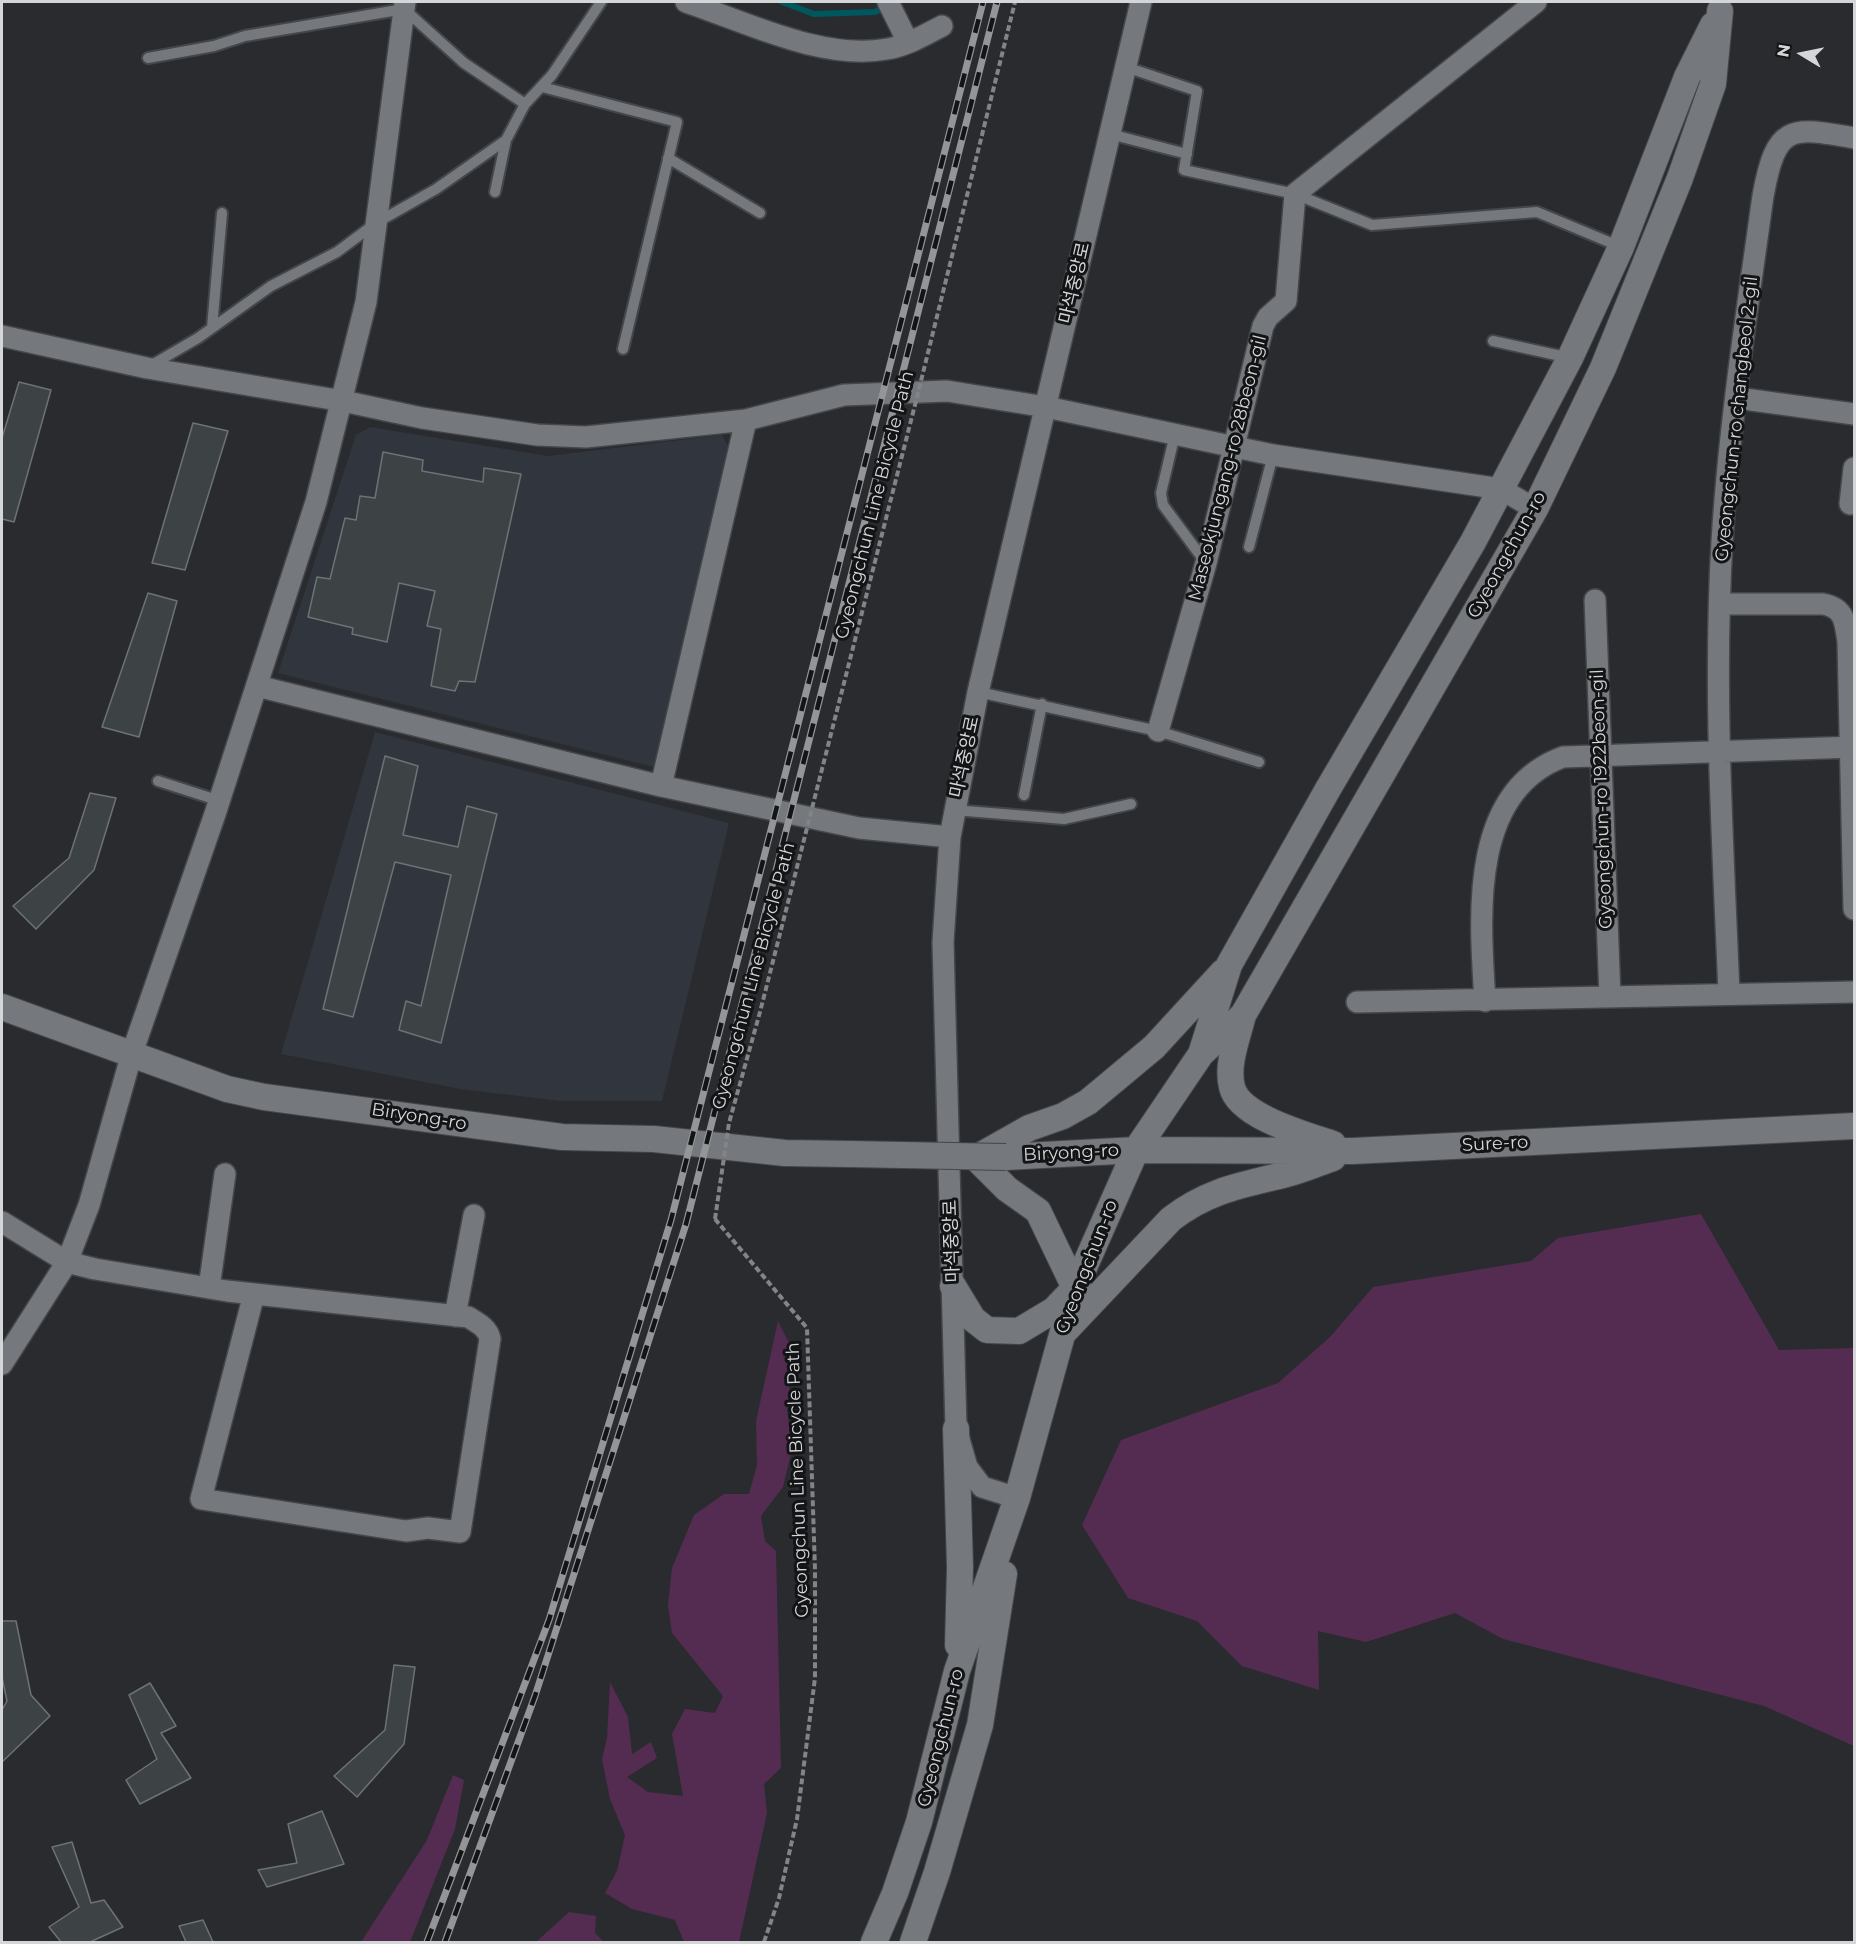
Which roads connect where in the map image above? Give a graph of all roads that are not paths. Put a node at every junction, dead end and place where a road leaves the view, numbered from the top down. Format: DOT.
graph roads {
  1 [pos="601,2"];
  2 [pos="686,2"];
  3 [pos="888,2"];
  4 [pos="1141,2"];
  5 [pos="1536,2"];
  6 [pos="404,5"];
  7 [pos="1721,7"];
  8 [pos="942,26"];
  9 [pos="903,34"];
  10 [pos="148,58"];
  11 [pos="1126,67"];
  12 [pos="542,87"];
  13 [pos="525,104"];
  14 [pos="1110,134"];
  15 [pos="1854,138"];
  16 [pos="506,140"];
  17 [pos="1187,154"];
  18 [pos="668,158"];
  19 [pos="495,192"];
  20 [pos="1294,194"];
  21 [pos="222,213"];
  22 [pos="760,213"];
  23 [pos="376,223"];
  24 [pos="1621,247"];
  25 [pos="212,328"];
  26 [pos="2,336"];
  27 [pos="1493,341"];
  28 [pos="623,349"];
  29 [pos="1570,358"];
  30 [pos="147,368"];
  31 [pos="1737,398"];
  32 [pos="343,401"];
  33 [pos="1046,406"];
  34 [pos="1854,414"];
  35 [pos="746,420"];
  36 [pos="1175,434"];
  37 [pos="1235,447"];
  38 [pos="1273,455"];
  39 [pos="1854,468"];
  40 [pos="1501,489"];
  41 [pos="1850,504"];
  42 [pos="1535,509"];
  43 [pos="1249,547"];
  44 [pos="1206,563"];
  45 [pos="1595,600"];
  46 [pos="1721,604"];
  47 [pos="257,686"];
  48 [pos="978,692"];
  49 [pos="1042,704"];
  50 [pos="1158,731"];
  51 [pos="1852,747"];
  52 [pos="1721,751"];
  53 [pos="1601,756"];
  54 [pos="1259,762"];
  55 [pos="158,781"];
  56 [pos="661,786"];
  57 [pos="1024,795"];
  58 [pos="220,801"];
  59 [pos="1131,804"];
  60 [pos="954,810"];
  61 [pos="950,837"];
  62 [pos="1854,909"];
  63 [pos="1230,965"];
  64 [pos="1854,992"];
  65 [pos="1729,994"];
  66 [pos="1610,998"];
  67 [pos="1485,1001"];
  68 [pos="1357,1002"];
  69 [pos="2,1007"];
  70 [pos="1243,1015"];
  71 [pos="132,1053"];
  72 [pos="1201,1054"];
  73 [pos="1854,1126"];
  74 [pos="1136,1150"];
  75 [pos="1353,1151"];
  76 [pos="976,1158"];
  77 [pos="225,1174"];
  78 [pos="474,1215"];
  79 [pos="2,1222"];
  80 [pos="67,1262"];
  81 [pos="953,1287"];
  82 [pos="209,1288"];
  83 [pos="1075,1288"];
  84 [pos="254,1294"];
  85 [pos="455,1316"];
  86 [pos="1060,1336"];
  87 [pos="2,1364"];
  88 [pos="956,1429"];
  89 [pos="1017,1498"];
  90 [pos="957,1671"];
  91 [pos="874,1942"];
  92 [pos="913,1942"];
  1 -- 12 [label="lane"];
  2 -- 9 [label="street"];
  3 -- 9 [label="street"];
  4 -- 11 [label="street, 마석중앙로"];
  5 -- 20 [label="street"];
  6 -- 10 [label="lane"];
  6 -- 13 [label="lane"];
  6 -- 23 [label="street"];
  7 -- 24 [label="street, Gyeongchun-ro"];
  7 -- 42 [label="street, Gyeongchun-ro"];
  8 -- 9 [label="street"];
  11 -- 14 [label="street, 마석중앙로"];
  11 -- 17 [label="lane"];
  12 -- 13 [label="lane"];
  12 -- 18 [label="lane"];
  13 -- 16 [label="lane"];
  14 -- 17 [label="lane"];
  14 -- 33 [label="street, 마석중앙로"];
  15 -- 31 [label="street, Gyeongchun-ro changbeol 2-gil"];
  16 -- 19 [label="lane"];
  16 -- 23 [label="lane"];
  17 -- 20 [label="lane"];
  18 -- 22 [label="lane"];
  18 -- 28 [label="lane"];
  20 -- 24 [label="lane"];
  20 -- 37 [label="street, Maseokjungang-ro 28beon-gil"];
  21 -- 25 [label="lane"];
  23 -- 25 [label="lane"];
  23 -- 32 [label="street"];
  24 -- 29 [label="street, Gyeongchun-ro"];
  25 -- 30 [label="lane"];
  26 -- 30 [label="street"];
  27 -- 29 [label="lane"];
  29 -- 40 [label="street, Gyeongchun-ro"];
  30 -- 32 [label="street"];
  31 -- 34 [label="street"];
  31 -- 46 [label="street, Gyeongchun-ro changbeol 2-gil"];
  32 -- 35 [label="street"];
  32 -- 47 [label="street"];
  33 -- 35 [label="street"];
  33 -- 36 [label="street"];
  33 -- 48 [label="street, 마석중앙로"];
  35 -- 56 [label="street"];
  36 -- 37 [label="street"];
  36 -- 44 [label="lane"];
  37 -- 38 [label="street"];
  37 -- 44 [label="street, Maseokjungang-ro 28beon-gil"];
  38 -- 40 [label="street"];
  38 -- 43 [label="lane"];
  39 -- 41 [label="street"];
  40 -- 42 [label="street"];
  40 -- 63 [label="street, Gyeongchun-ro"];
  42 -- 70 [label="street, Gyeongchun-ro"];
  44 -- 50 [label="street, Maseokjungang-ro 28beon-gil"];
  45 -- 53 [label="street, Gyeongchun-ro 1922beon-gil"];
  46 -- 51 [label="street"];
  46 -- 52 [label="street, Gyeongchun-ro changbeol 2-gil"];
  47 -- 56 [label="street"];
  47 -- 58 [label="street"];
  48 -- 49 [label="lane"];
  48 -- 60 [label="street, 마석중앙로"];
  49 -- 50 [label="lane"];
  49 -- 57 [label="lane"];
  50 -- 54 [label="lane"];
  51 -- 52 [label="street"];
  51 -- 62 [label="street"];
  52 -- 53 [label="street"];
  52 -- 65 [label="street, Gyeongchun-ro changbeol 2-gil"];
  53 -- 66 [label="street, Gyeongchun-ro 1922beon-gil"];
  53 -- 67 [label="street"];
  55 -- 58 [label="lane"];
  56 -- 61 [label="street"];
  58 -- 71 [label="street"];
  59 -- 60 [label="lane"];
  60 -- 61 [label="street, 마석중앙로"];
  61 -- 81 [label="street, 마석중앙로"];
  63 -- 72 [label="street, Gyeongchun-ro"];
  63 -- 76 [label="street"];
  64 -- 65 [label="street"];
  65 -- 66 [label="street"];
  66 -- 67 [label="street"];
  67 -- 68 [label="street"];
  69 -- 71 [label="street, Biryong-ro"];
  70 -- 72 [label="street, Gyeongchun-ro"];
  70 -- 75 [label="street"];
  71 -- 76 [label="street, Biryong-ro, bridge"];
  71 -- 80 [label="street"];
  72 -- 74 [label="street, Gyeongchun-ro"];
  73 -- 75 [label="street, Sure-ro"];
  74 -- 75 [label="street, Sure-ro"];
  74 -- 76 [label="street, Biryong-ro, bridge"];
  74 -- 83 [label="street, Gyeongchun-ro"];
  75 -- 86 [label="street"];
  76 -- 83 [label="street"];
  77 -- 82 [label="street"];
  78 -- 85 [label="street"];
  79 -- 80 [label="street"];
  80 -- 82 [label="street"];
  80 -- 87 [label="street"];
  81 -- 83 [label="street"];
  81 -- 88 [label="street, 마석중앙로"];
  82 -- 84 [label="street"];
  83 -- 86 [label="street, Gyeongchun-ro"];
  84 -- 85 [label="street"];
  84 -- 85 [label="street"];
  86 -- 89 [label="street, Gyeongchun-ro"];
  88 -- 89 [label="street, 마석중앙로"];
  88 -- 90 [label="street"];
  89 -- 90 [label="street, Gyeongchun-ro"];
  89 -- 92 [label="street, Gyeongchun-ro"];
  90 -- 91 [label="street, Gyeongchun-ro"];
}
